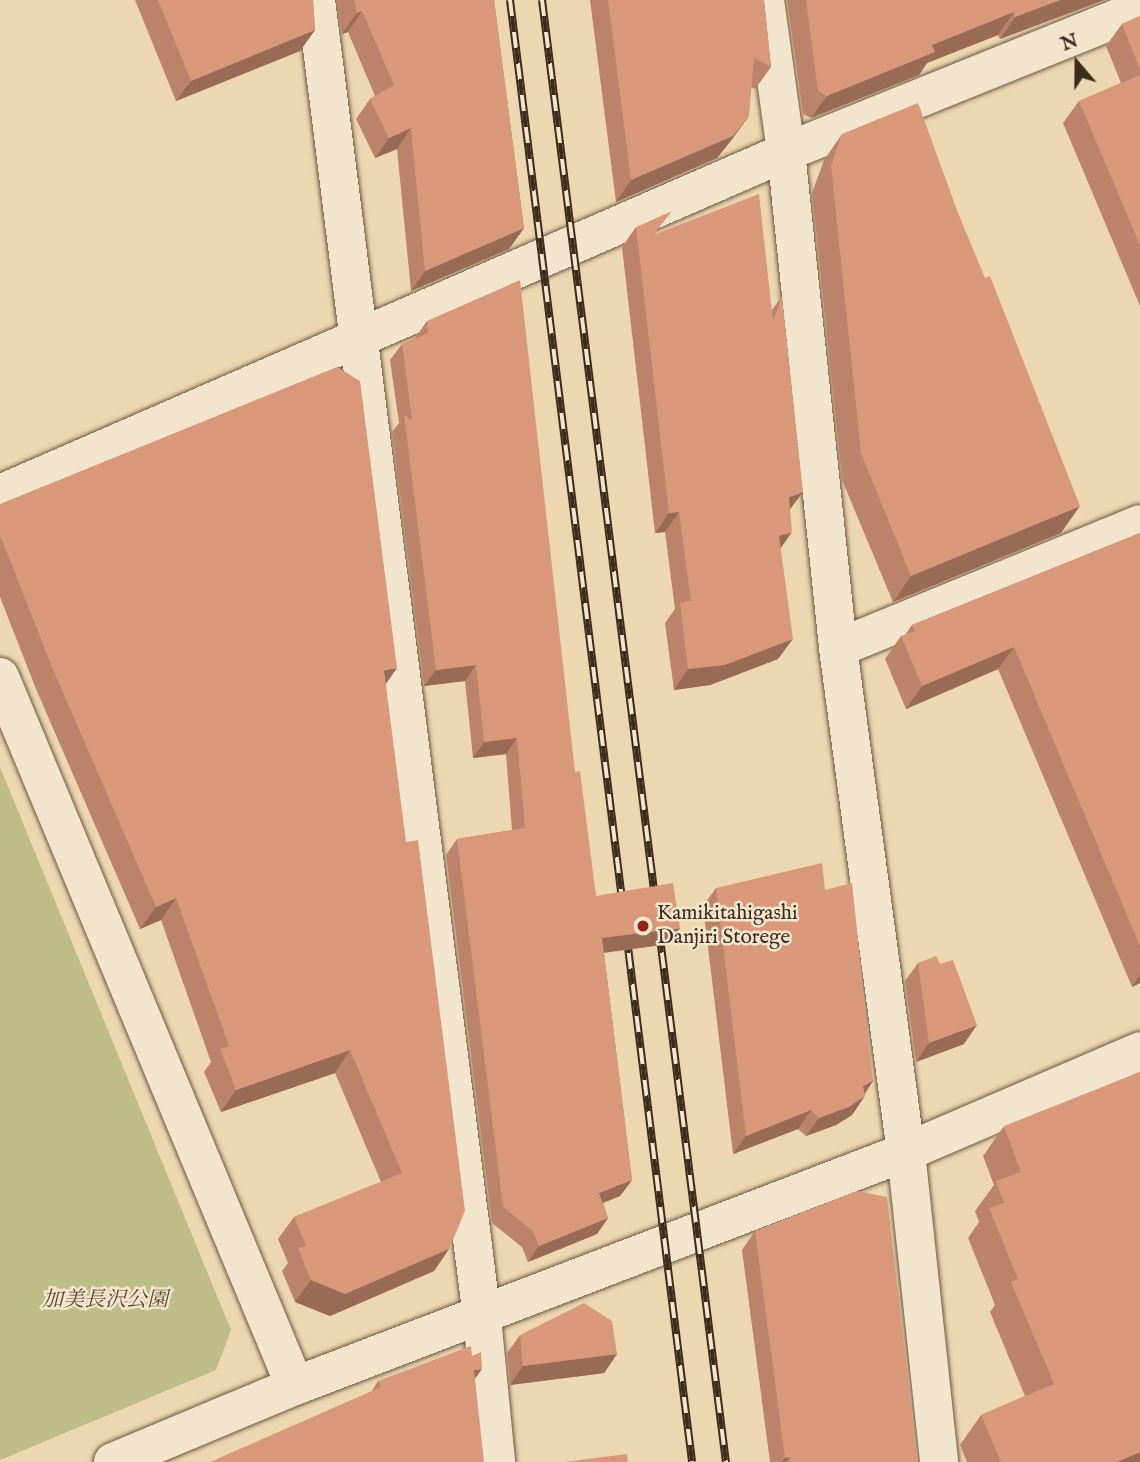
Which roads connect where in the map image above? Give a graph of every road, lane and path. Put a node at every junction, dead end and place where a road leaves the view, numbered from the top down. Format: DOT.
graph roads {
  1 [pos="316,0"];
  2 [pos="765,0"];
  3 [pos="1140,9"];
  4 [pos="786,152"];
  5 [pos="360,340"];
  6 [pos="0,494"];
  7 [pos="1140,524"];
  8 [pos="838,648"];
  9 [pos="0,677"];
  10 [pos="1140,1051"];
  11 [pos="906,1152"];
  12 [pos="482,1318"];
  13 [pos="295,1386"];
  14 [pos="113,1462"];
  15 [pos="496,1462"];
  16 [pos="939,1462"];
  1 -- 5 [label="street"];
  2 -- 4 [label="street"];
  3 -- 4 [label="street"];
  4 -- 5 [label="street"];
  4 -- 8 [label="street"];
  5 -- 6 [label="street"];
  5 -- 12 [label="street"];
  7 -- 8 [label="street"];
  8 -- 11 [label="street"];
  9 -- 13 [label="street"];
  10 -- 11 [label="street"];
  11 -- 12 [label="street"];
  11 -- 16 [label="street"];
  12 -- 13 [label="street"];
  12 -- 15 [label="street"];
  13 -- 14 [label="street"];
}
